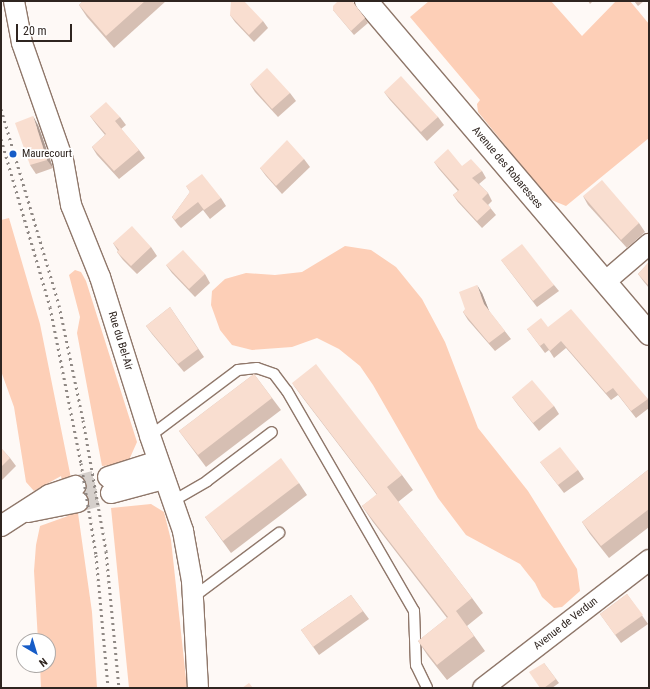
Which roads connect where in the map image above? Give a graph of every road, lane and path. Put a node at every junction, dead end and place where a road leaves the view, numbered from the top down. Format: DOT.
graph roads {
  1 [pos="14,1"];
  2 [pos="366,1"];
  3 [pos="649,244"];
  4 [pos="606,281"];
  5 [pos="649,334"];
  6 [pos="272,432"];
  7 [pos="150,436"];
  8 [pos="161,470"];
  9 [pos="109,485"];
  10 [pos="76,494"];
  11 [pos="173,501"];
  12 [pos="8,522"];
  13 [pos="279,532"];
  14 [pos="649,560"];
  15 [pos="192,598"];
  16 [pos="492,685"];
  17 [pos="198,688"];
  18 [pos="427,688"];
  1 -- 7 [label="street, Rue du Bel-Air"];
  2 -- 4 [label="street, Avenue des Robaresses"];
  3 -- 4 [label="street"];
  4 -- 5 [label="street, Avenue des Robaresses"];
  6 -- 11 [label="lane"];
  7 -- 8 [label="street, Rue du Bel-Air"];
  7 -- 18 [label="lane"];
  8 -- 9 [label="street"];
  8 -- 11 [label="street, Rue du Bel-Air"];
  10 -- 12 [label="street"];
  11 -- 15 [label="street, Rue du Bel-Air"];
  13 -- 15 [label="lane"];
  14 -- 16 [label="street, Avenue de Verdun"];
  15 -- 17 [label="street, Rue du Bel-Air"];
}
